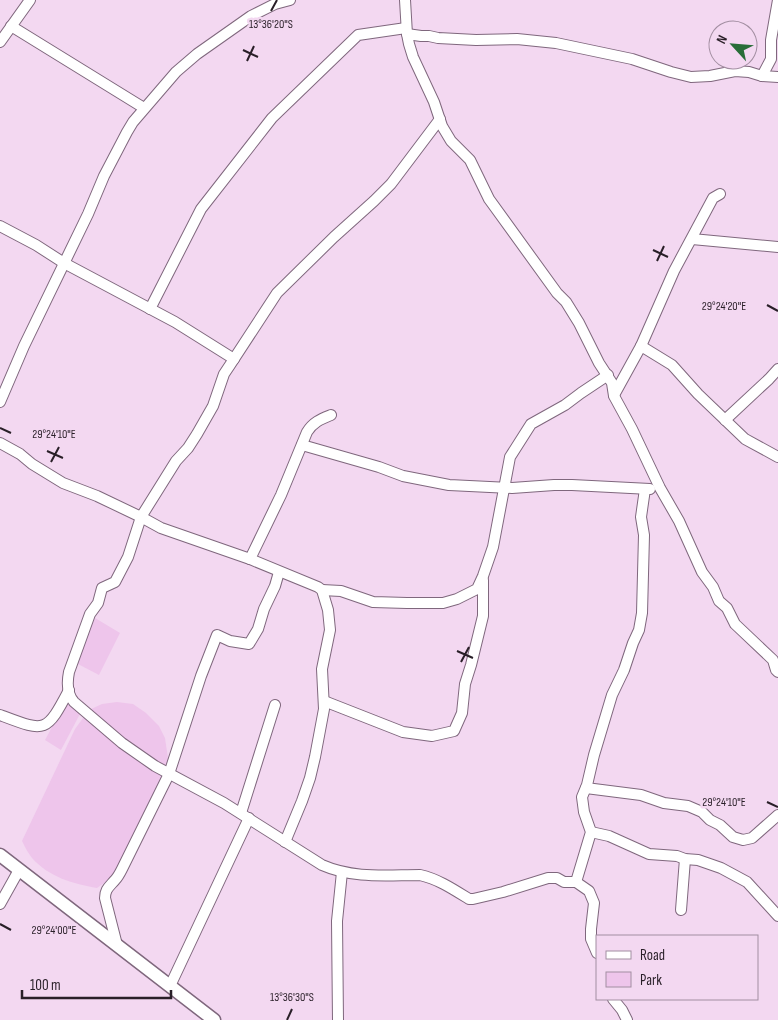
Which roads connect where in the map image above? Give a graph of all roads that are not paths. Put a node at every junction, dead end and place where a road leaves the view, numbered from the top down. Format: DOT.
graph roads {
  1 [pos="30,0"];
  2 [pos="290,0"];
  3 [pos="405,0"];
  4 [pos="778,0"];
  5 [pos="776,18"];
  6 [pos="10,26"];
  7 [pos="407,31"];
  8 [pos="0,42"];
  9 [pos="771,59"];
  10 [pos="778,72"];
  11 [pos="762,76"];
  12 [pos="778,78"];
  13 [pos="144,108"];
  14 [pos="440,119"];
  15 [pos="720,194"];
  16 [pos="0,226"];
  17 [pos="692,239"];
  18 [pos="778,247"];
  19 [pos="64,263"];
  20 [pos="150,309"];
  21 [pos="641,346"];
  22 [pos="234,359"];
  23 [pos="778,369"];
  24 [pos="608,375"];
  25 [pos="614,396"];
  26 [pos="0,402"];
  27 [pos="331,415"];
  28 [pos="725,420"];
  29 [pos="0,443"];
  30 [pos="302,445"];
  31 [pos="778,457"];
  32 [pos="504,488"];
  33 [pos="660,488"];
  34 [pos="645,489"];
  35 [pos="141,517"];
  36 [pos="250,559"];
  37 [pos="279,572"];
  38 [pos="483,576"];
  39 [pos="322,590"];
  40 [pos="777,670"];
  41 [pos="69,690"];
  42 [pos="324,701"];
  43 [pos="275,705"];
  44 [pos="0,715"];
  45 [pos="170,774"];
  46 [pos="586,788"];
  47 [pos="778,815"];
  48 [pos="245,816"];
  49 [pos="590,832"];
  50 [pos="286,842"];
  51 [pos="0,855"];
  52 [pos="685,859"];
  53 [pos="19,870"];
  54 [pos="342,872"];
  55 [pos="576,882"];
  56 [pos="0,904"];
  57 [pos="681,910"];
  58 [pos="778,916"];
  59 [pos="117,945"];
  60 [pos="596,950"];
  61 [pos="170,986"];
  62 [pos="614,1000"];
  63 [pos="214,1020"];
  64 [pos="338,1020"];
  65 [pos="626,1020"];
  1 -- 6 [label="street"];
  2 -- 13 [label="street"];
  3 -- 7 [label="street"];
  4 -- 5 [label="street"];
  5 -- 9 [label="street"];
  6 -- 8 [label="street"];
  6 -- 13 [label="street"];
  7 -- 11 [label="street"];
  7 -- 14 [label="street"];
  7 -- 20 [label="street"];
  9 -- 10 [label="street"];
  9 -- 11 [label="street"];
  11 -- 12 [label="street"];
  13 -- 19 [label="street"];
  14 -- 22 [label="street"];
  14 -- 24 [label="street"];
  15 -- 17 [label="street"];
  16 -- 19 [label="street"];
  17 -- 18 [label="street"];
  17 -- 21 [label="street"];
  19 -- 20 [label="street"];
  19 -- 26 [label="street"];
  20 -- 22 [label="street"];
  21 -- 25 [label="street"];
  21 -- 28 [label="street"];
  22 -- 35 [label="street"];
  23 -- 28 [label="street"];
  24 -- 25 [label="street"];
  24 -- 32 [label="street"];
  25 -- 33 [label="street"];
  27 -- 30 [label="street"];
  28 -- 31 [label="street"];
  29 -- 35 [label="street"];
  30 -- 32 [label="street"];
  30 -- 36 [label="street"];
  32 -- 34 [label="street"];
  32 -- 38 [label="street"];
  33 -- 34 [label="street"];
  33 -- 40 [label="street"];
  34 -- 46 [label="street"];
  35 -- 36 [label="street"];
  35 -- 41 [label="street"];
  36 -- 37 [label="street"];
  37 -- 39 [label="street"];
  37 -- 45 [label="street"];
  38 -- 39 [label="street"];
  38 -- 42 [label="street"];
  39 -- 42 [label="street"];
  41 -- 44 [label="street"];
  41 -- 45 [label="street"];
  42 -- 50 [label="street"];
  43 -- 48 [label="street"];
  45 -- 48 [label="street"];
  45 -- 59 [label="street"];
  46 -- 47 [label="street"];
  46 -- 49 [label="street"];
  48 -- 50 [label="street"];
  48 -- 61 [label="street"];
  49 -- 52 [label="street"];
  49 -- 55 [label="street"];
  50 -- 54 [label="street"];
  51 -- 53 [label="street"];
  52 -- 57 [label="street"];
  52 -- 58 [label="street"];
  53 -- 56 [label="street"];
  53 -- 59 [label="street"];
  54 -- 55 [label="street"];
  54 -- 64 [label="street"];
  55 -- 60 [label="street"];
  59 -- 61 [label="street"];
  61 -- 63 [label="street"];
  62 -- 65 [label="street"];
}
